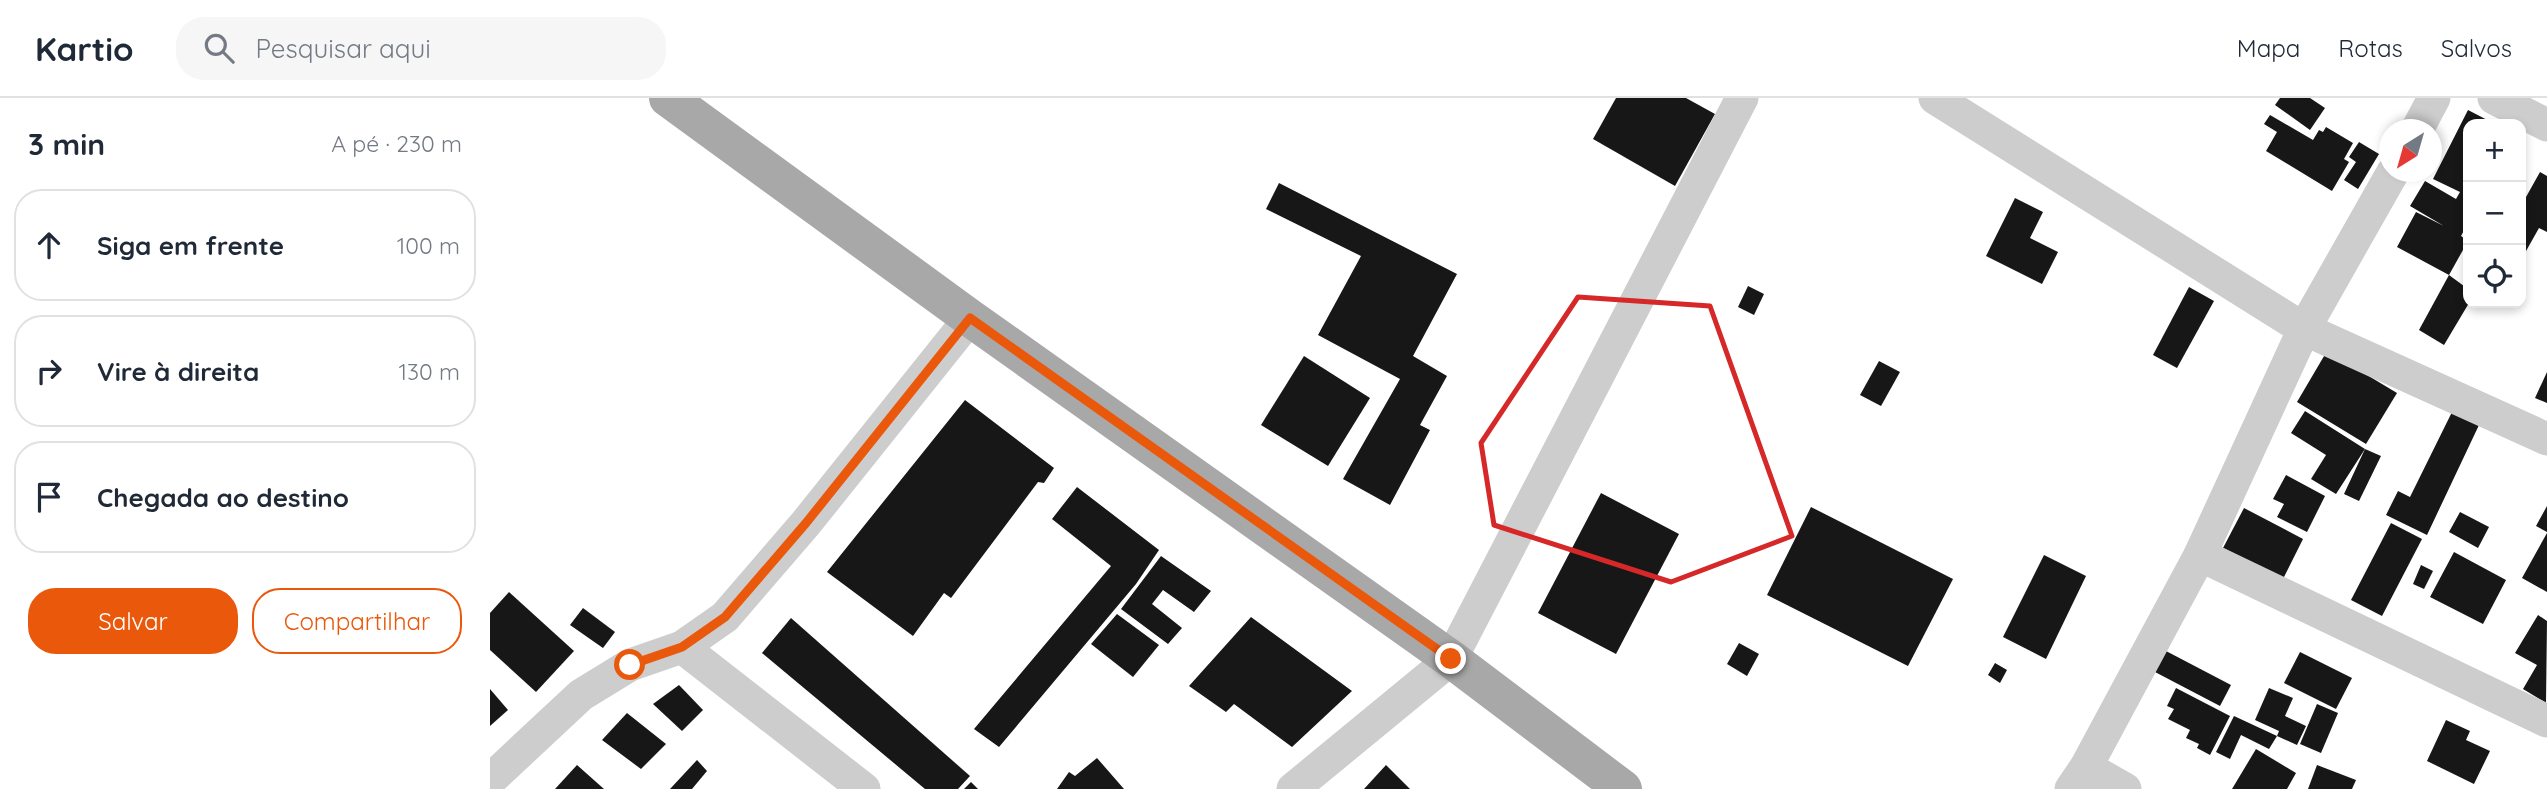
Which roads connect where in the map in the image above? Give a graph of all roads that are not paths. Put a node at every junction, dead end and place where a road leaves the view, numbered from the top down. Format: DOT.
graph roads {
  1 [pos="668,98"];
  2 [pos="1742,98"];
  3 [pos="1935,98"];
  4 [pos="2434,98"];
  5 [pos="2494,98"];
  6 [pos="2423,119"];
  7 [pos="2547,125"];
  8 [pos="2387,182"];
  9 [pos="970,318"];
  10 [pos="2304,329"];
  11 [pos="2547,439"];
  12 [pos="2200,555"];
  13 [pos="682,647"];
  14 [pos="1451,659"];
  15 [pos="2547,721"];
  16 [pos="2078,778"];
  17 [pos="490,780"];
  18 [pos="864,789"];
  19 [pos="1293,789"];
  20 [pos="1623,789"];
  21 [pos="2125,789"];
  1 -- 9 [label="main road"];
  2 -- 14 [label="street"];
  3 -- 10 [label="street"];
  4 -- 6 [label="street"];
  5 -- 7 [label="street"];
  8 -- 10 [label="street"];
  9 -- 13 [label="street"];
  9 -- 14 [label="main road"];
  10 -- 11 [label="street"];
  10 -- 12 [label="street"];
  12 -- 15 [label="street"];
  12 -- 16 [label="street"];
  13 -- 17 [label="street"];
  13 -- 18 [label="street"];
  14 -- 19 [label="street"];
  14 -- 20 [label="main road"];
  16 -- 21 [label="street"];
}
